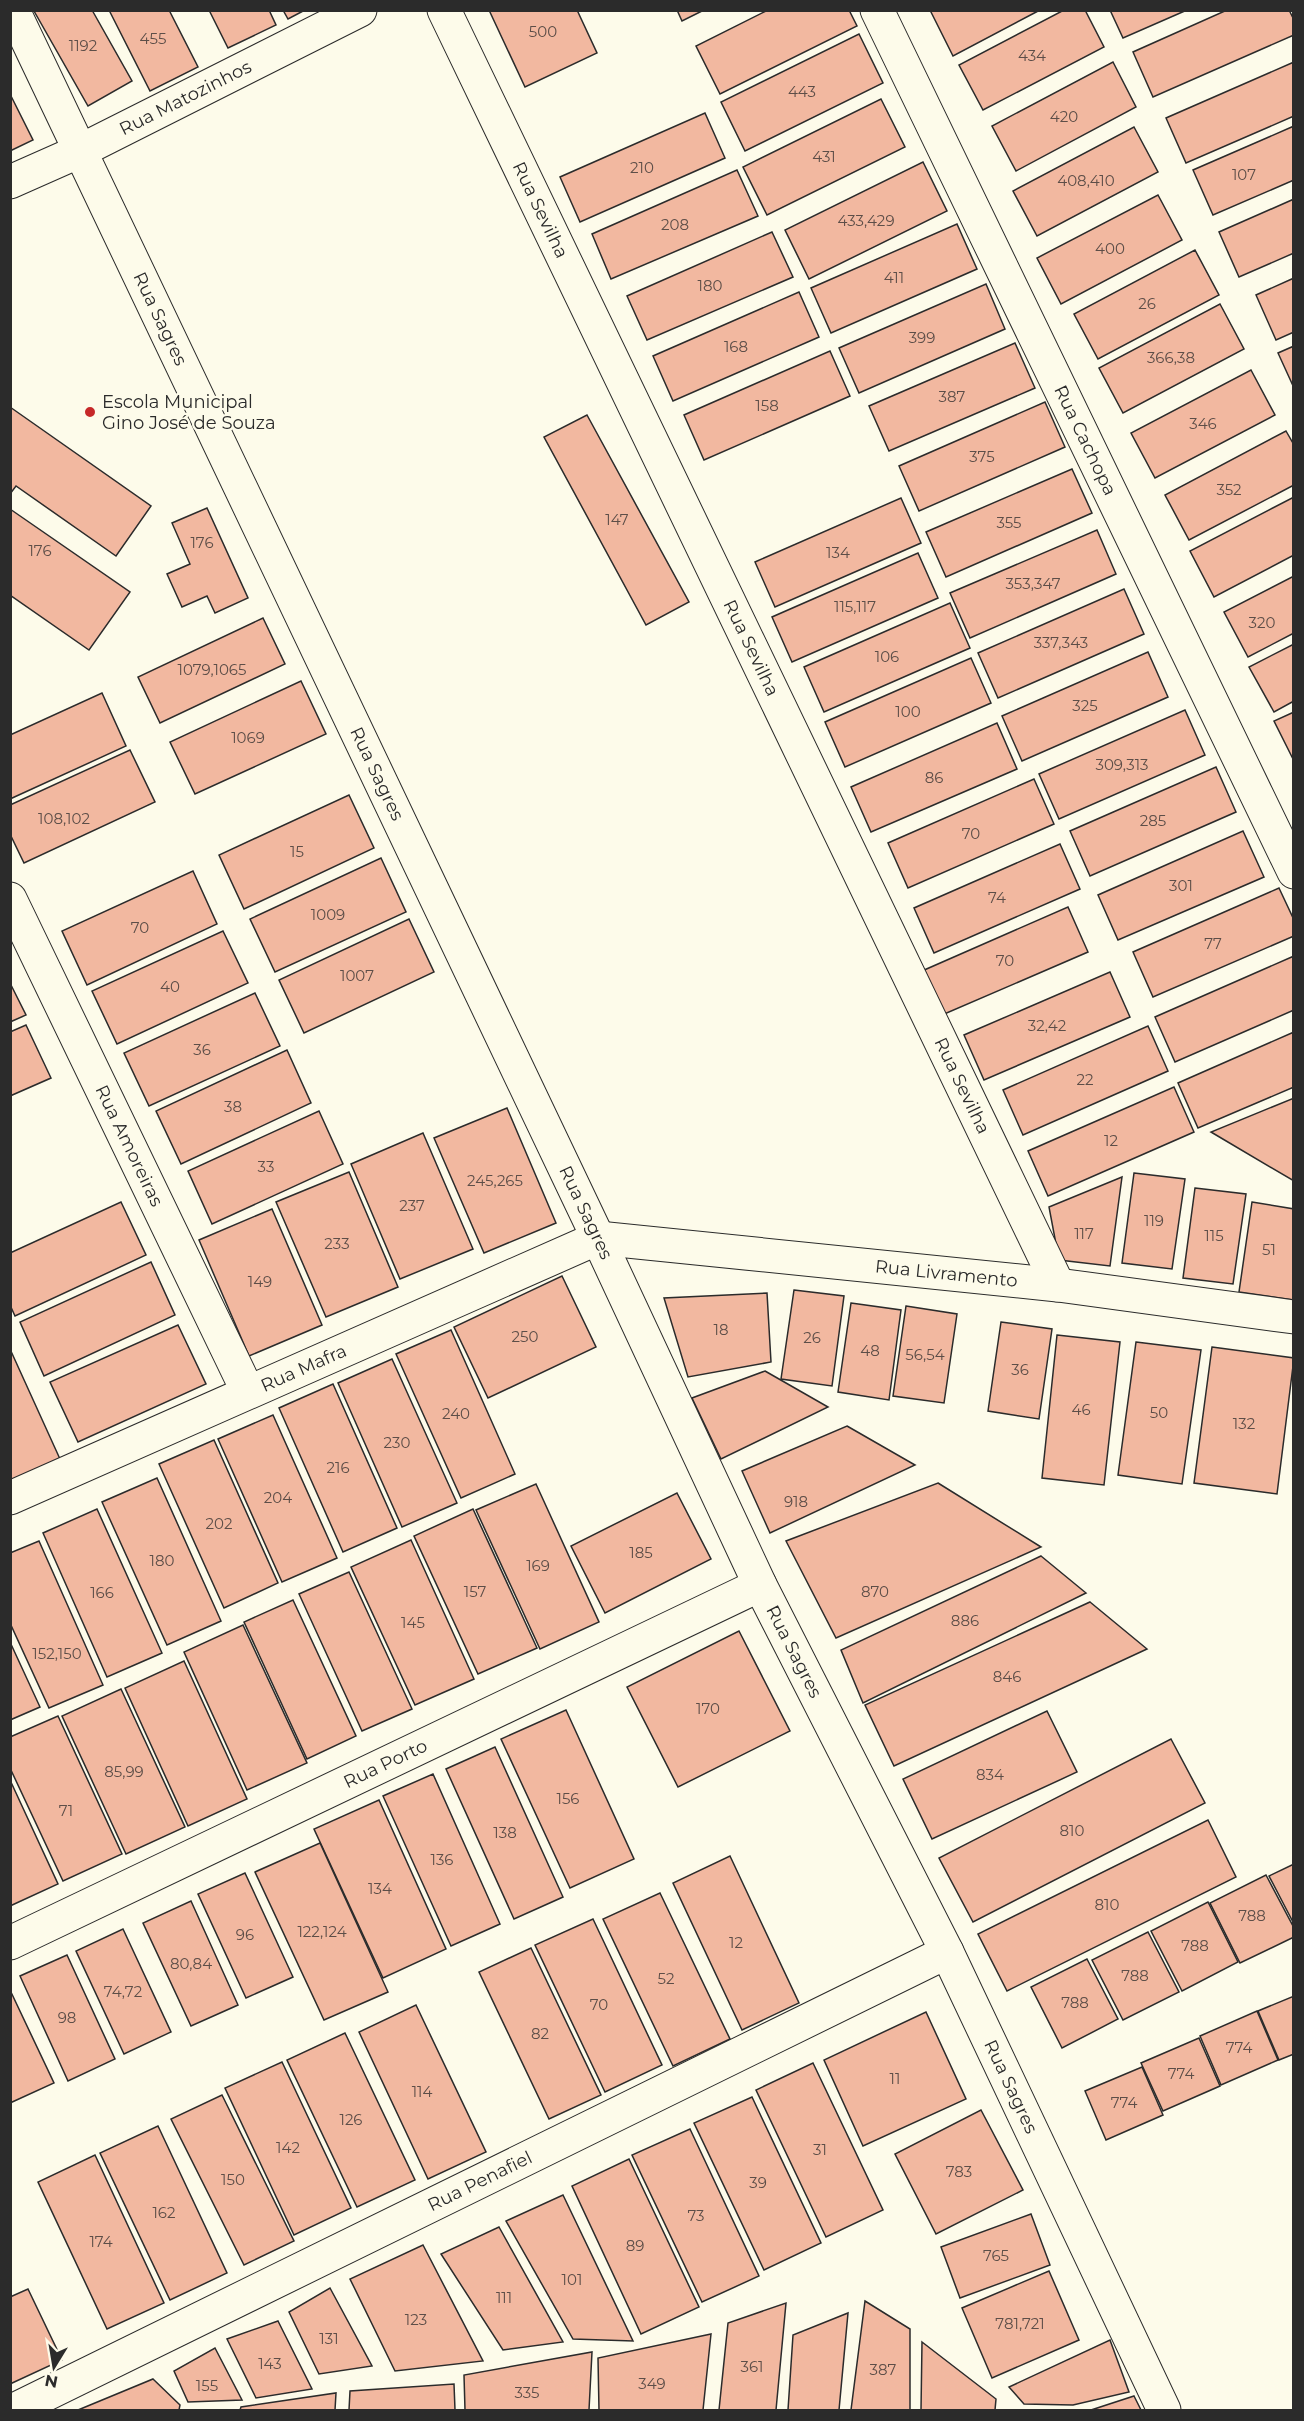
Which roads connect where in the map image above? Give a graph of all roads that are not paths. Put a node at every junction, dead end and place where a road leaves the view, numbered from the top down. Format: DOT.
graph roads {
  1 [pos="13,10"];
  2 [pos="360,10"];
  3 [pos="444,10"];
  4 [pos="877,10"];
  5 [pos="80,151"];
  6 [pos="10,182"];
  7 [pos="1284,825"];
  8 [pos="1293,872"];
  9 [pos="10,899"];
  10 [pos="598,1238"];
  11 [pos="1058,1285"];
  12 [pos="1293,1317"];
  13 [pos="248,1392"];
  14 [pos="10,1498"];
  15 [pos="760,1585"];
  16 [pos="10,1943"];
  17 [pos="947,1952"];
  18 [pos="14,2410"];
  19 [pos="1164,2410"];
  1 -- 5 [label="street, Rua Sagres"];
  2 -- 5 [label="street, Rua Matozinhos"];
  3 -- 11 [label="street, Rua Sevilha"];
  4 -- 7 [label="street, Rua Cachopa"];
  5 -- 6 [label="street, Rua Matozinhos"];
  5 -- 10 [label="street, Rua Sagres"];
  7 -- 8 [label="street, Rua Cachopa"];
  9 -- 13 [label="street, Rua Amoreiras"];
  10 -- 11 [label="street, Rua Livramento"];
  10 -- 13 [label="street, Rua Mafra"];
  10 -- 15 [label="street, Rua Sagres"];
  11 -- 12 [label="street, Rua Livramento"];
  13 -- 14 [label="street, Rua Mafra"];
  15 -- 16 [label="street, Rua Porto"];
  15 -- 17 [label="street, Rua Sagres"];
  17 -- 18 [label="street, Rua Penafiel"];
  17 -- 19 [label="street, Rua Sagres"];
}
